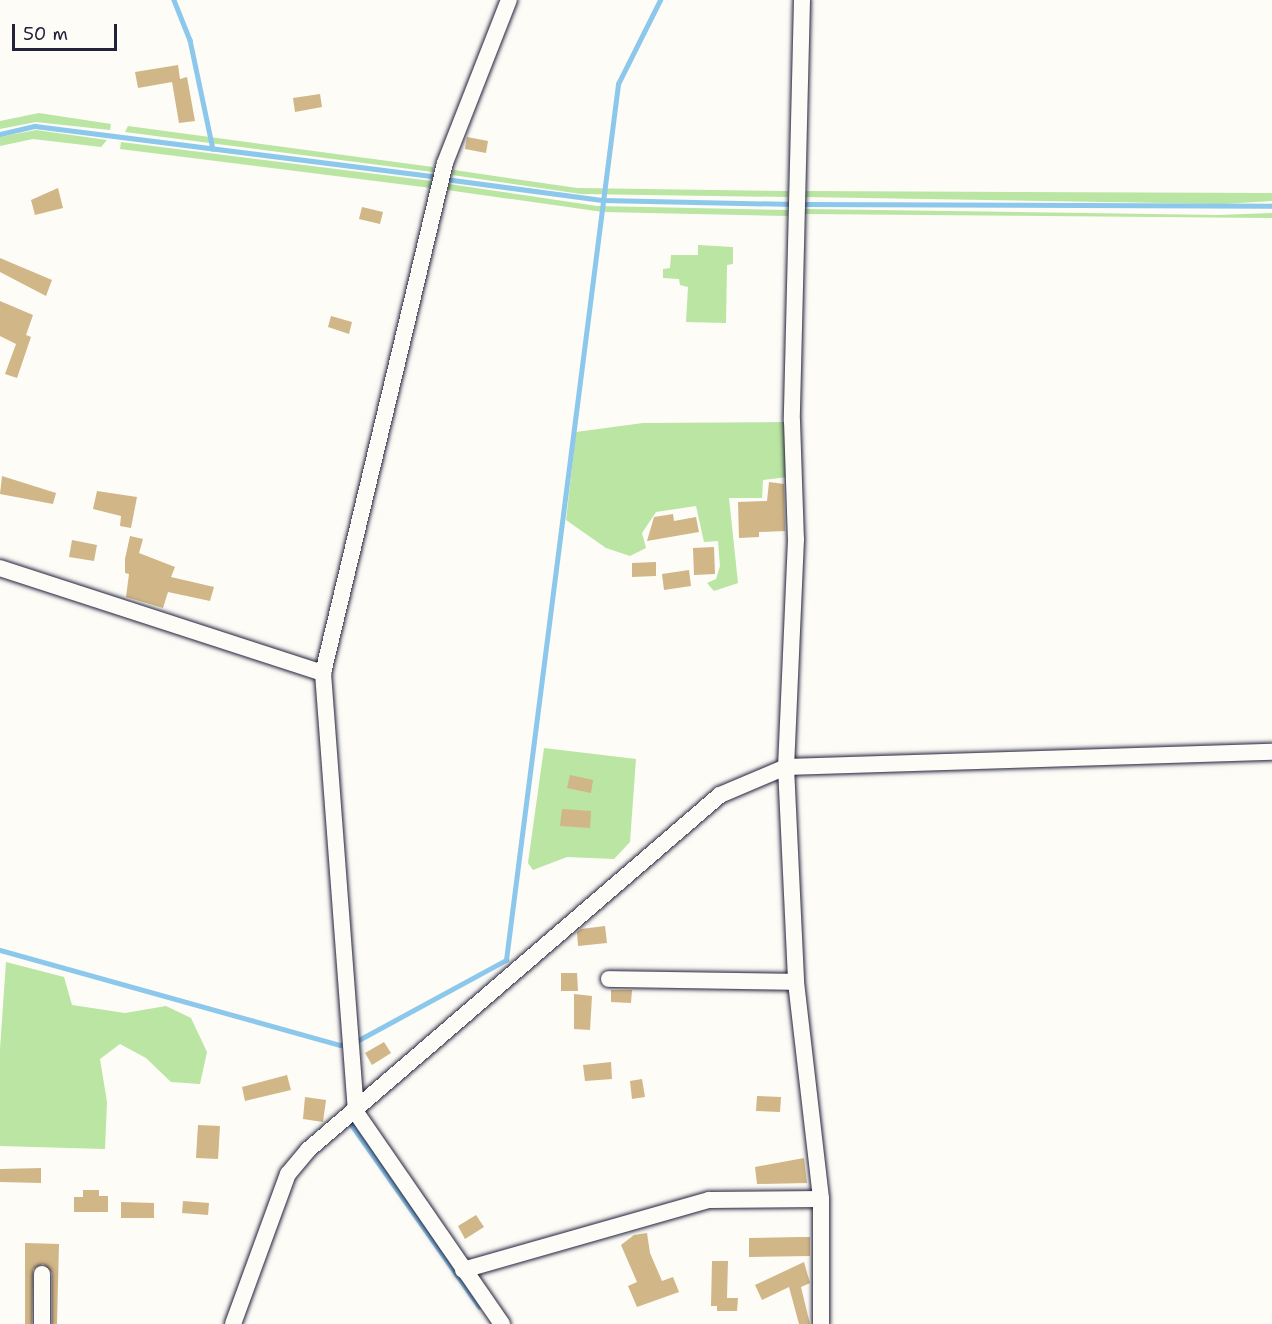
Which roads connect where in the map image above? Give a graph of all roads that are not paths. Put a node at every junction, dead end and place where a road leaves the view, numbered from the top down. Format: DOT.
graph roads {
  1 [pos="509,0"];
  2 [pos="802,0"];
  3 [pos="0,568"];
  4 [pos="323,673"];
  5 [pos="1272,752"];
  6 [pos="786,767"];
  7 [pos="609,979"];
  8 [pos="796,982"];
  9 [pos="356,1112"];
  10 [pos="820,1199"];
  11 [pos="464,1270"];
  12 [pos="42,1274"];
  13 [pos="42,1324"];
  14 [pos="233,1324"];
  15 [pos="502,1324"];
  16 [pos="821,1324"];
  1 -- 4 [label="street"];
  2 -- 6 [label="street"];
  3 -- 4 [label="street"];
  4 -- 9 [label="street"];
  5 -- 6 [label="street"];
  6 -- 8 [label="street"];
  6 -- 9 [label="street"];
  7 -- 8 [label="street"];
  8 -- 10 [label="street"];
  9 -- 11 [label="street"];
  9 -- 14 [label="street"];
  10 -- 11 [label="street"];
  10 -- 16 [label="street"];
  11 -- 15 [label="street"];
  12 -- 13 [label="street"];
}
